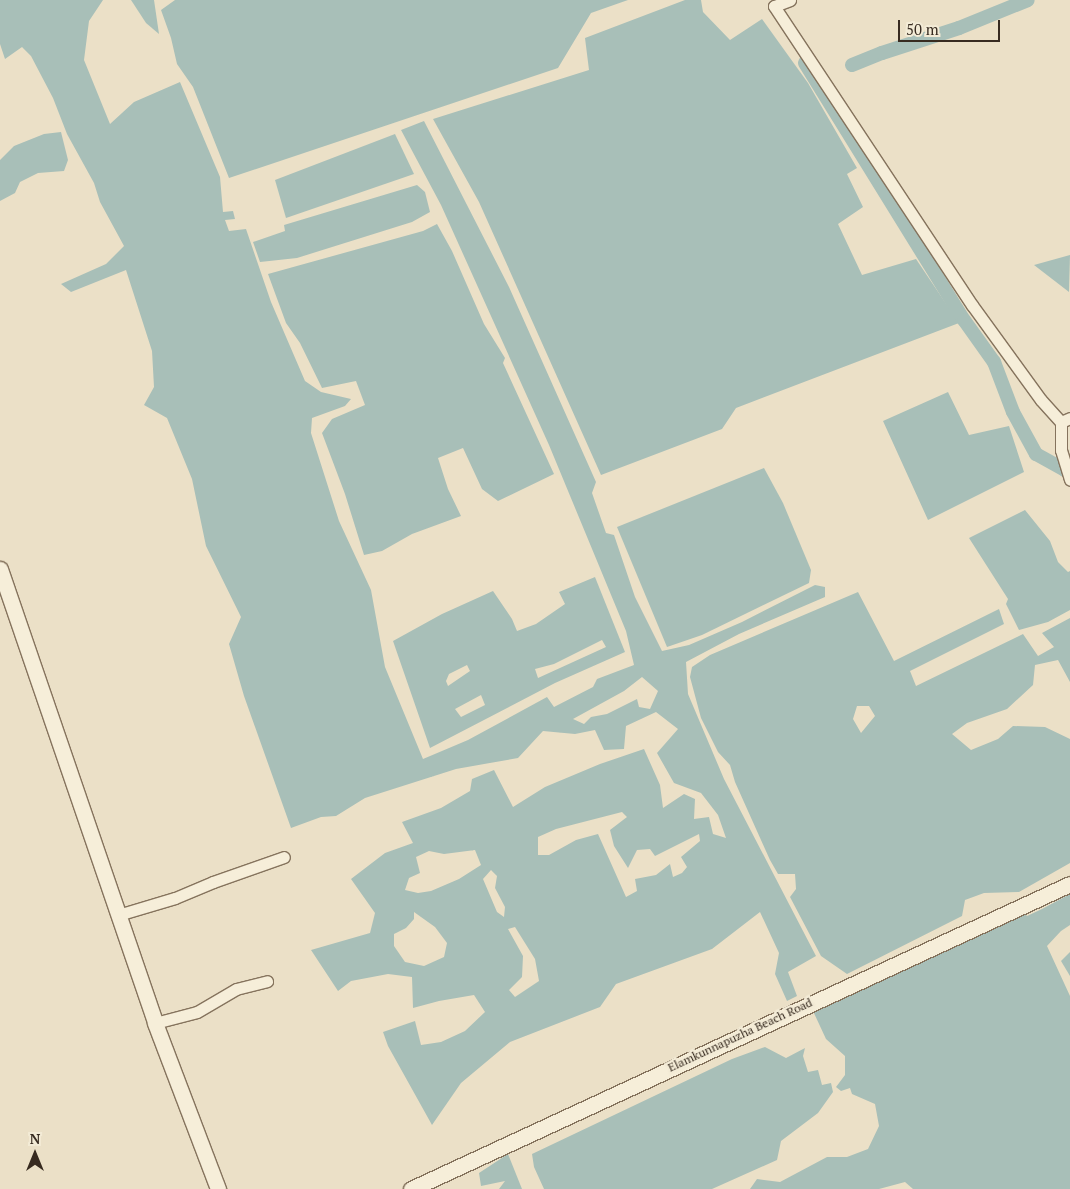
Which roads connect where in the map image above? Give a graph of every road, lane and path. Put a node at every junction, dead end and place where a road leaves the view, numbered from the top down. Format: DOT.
graph roads {
  1 [pos="790,0"];
  2 [pos="772,3"];
  3 [pos="1066,420"];
  4 [pos="1070,480"];
  5 [pos="0,569"];
  6 [pos="284,857"];
  7 [pos="1070,884"];
  8 [pos="118,915"];
  9 [pos="267,982"];
  10 [pos="155,1023"];
  11 [pos="218,1189"];
  12 [pos="411,1189"];
  1 -- 2 [label="street"];
  2 -- 3 [label="street"];
  3 -- 4 [label="street"];
  5 -- 8 [label="main road"];
  6 -- 8 [label="street"];
  7 -- 12 [label="main road, Elamkunnapuzha Beach Road"];
  8 -- 10 [label="main road"];
  9 -- 10 [label="street"];
  10 -- 11 [label="main road"];
}
